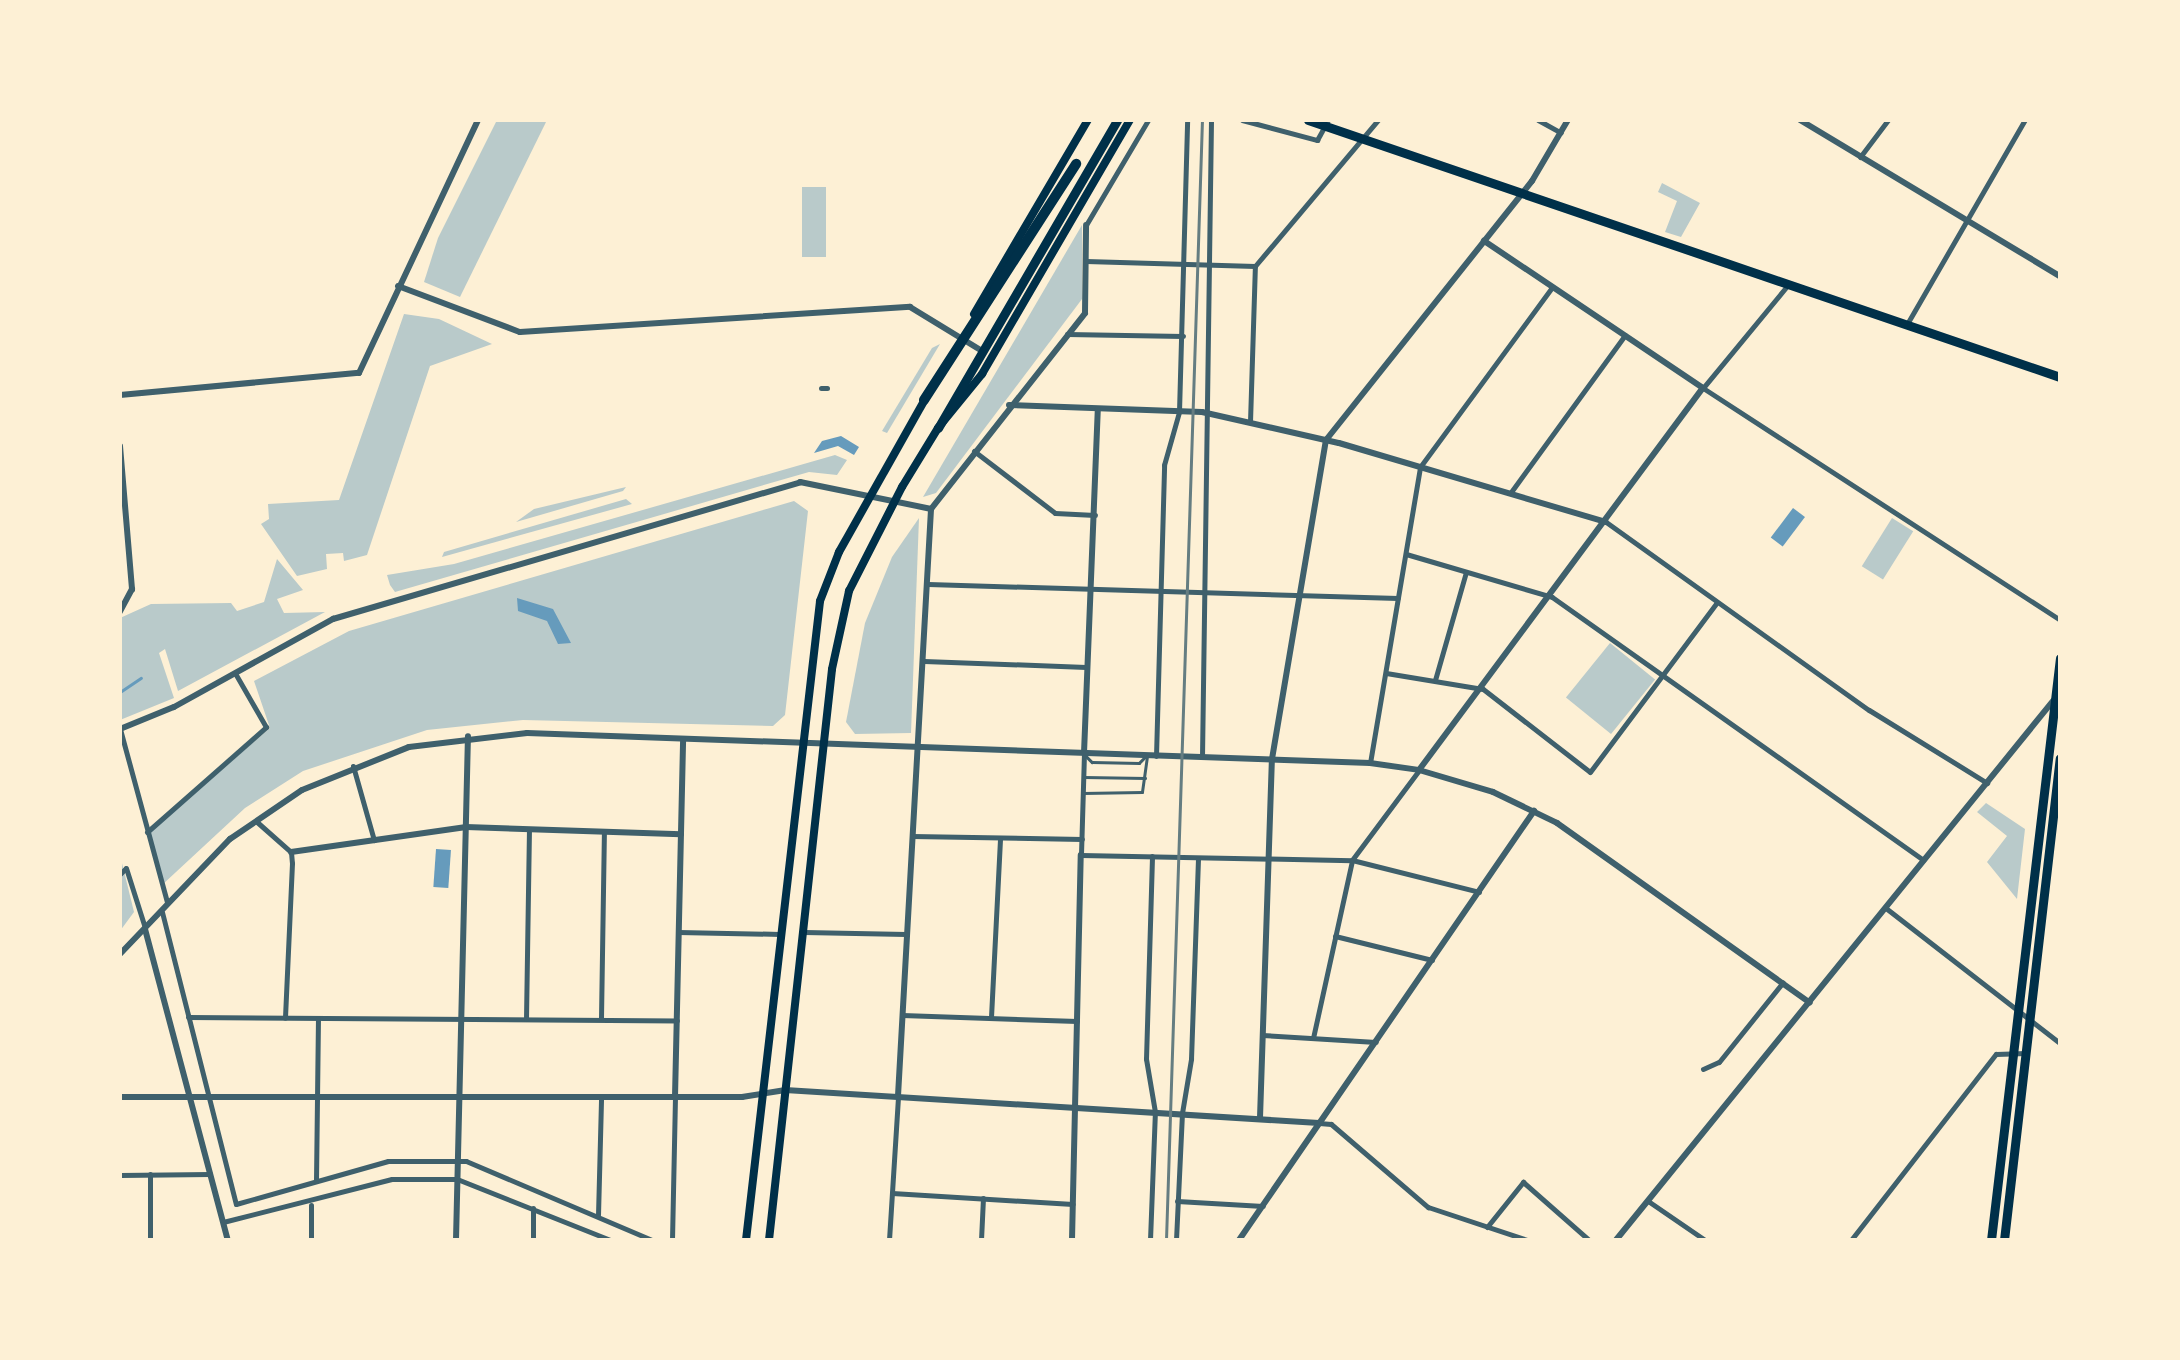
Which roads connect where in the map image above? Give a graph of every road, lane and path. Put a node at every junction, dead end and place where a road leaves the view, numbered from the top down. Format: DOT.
graph roads {
  1 [pos="478,120"];
  2 [pos="1088,120"];
  3 [pos="1118,120"];
  4 [pos="1130,120"];
  5 [pos="1148,120"];
  6 [pos="1187,120"];
  7 [pos="1211,120"];
  8 [pos="1242,120"];
  9 [pos="1308,120"];
  10 [pos="1378,120"];
  11 [pos="1538,120"];
  12 [pos="1568,120"];
  13 [pos="1800,120"];
  14 [pos="1888,120"];
  15 [pos="2025,120"];
  16 [pos="1328,123"];
  17 [pos="1560,133"];
  18 [pos="1364,138"];
  19 [pos="1860,156"];
  20 [pos="1076,164"];
  21 [pos="1521,194"];
  22 [pos="1967,221"];
  23 [pos="1086,225"];
  24 [pos="1484,240"];
  25 [pos="1086,261"];
  26 [pos="1185,264"];
  27 [pos="1206,265"];
  28 [pos="1255,266"];
  29 [pos="2060,276"];
  30 [pos="398,286"];
  31 [pos="1787,286"];
  32 [pos="1552,287"];
  33 [pos="1906,326"];
  34 [pos="1067,334"];
  35 [pos="1625,335"];
  36 [pos="1183,336"];
  37 [pos="964,338"];
  38 [pos="982,351"];
  39 [pos="2060,377"];
  40 [pos="1704,388"];
  41 [pos="120,395"];
  42 [pos="924,400"];
  43 [pos="1008,405"];
  44 [pos="1098,409"];
  45 [pos="1179,412"];
  46 [pos="1202,412"];
  47 [pos="1250,423"];
  48 [pos="938,428"];
  49 [pos="1326,440"];
  50 [pos="120,446"];
  51 [pos="974,451"];
  52 [pos="1420,468"];
  53 [pos="1511,492"];
  54 [pos="868,498"];
  55 [pos="892,504"];
  56 [pos="930,508"];
  57 [pos="1095,514"];
  58 [pos="1606,522"];
  59 [pos="1406,554"];
  60 [pos="1466,572"];
  61 [pos="928,584"];
  62 [pos="1093,589"];
  63 [pos="1162,592"];
  64 [pos="1207,593"];
  65 [pos="1299,595"];
  66 [pos="1552,597"];
  67 [pos="1398,598"];
  68 [pos="1718,600"];
  69 [pos="120,612"];
  70 [pos="2060,620"];
  71 [pos="2060,658"];
  72 [pos="924,661"];
  73 [pos="1090,667"];
  74 [pos="1386,672"];
  75 [pos="235,673"];
  76 [pos="1662,676"];
  77 [pos="1435,680"];
  78 [pos="1482,688"];
  79 [pos="2058,693"];
  80 [pos="120,728"];
  81 [pos="468,736"];
  82 [pos="683,740"];
  83 [pos="798,744"];
  84 [pos="824,746"];
  85 [pos="918,750"];
  86 [pos="1084,754"];
  87 [pos="1152,756"];
  88 [pos="1202,757"];
  89 [pos="2060,758"];
  90 [pos="1272,760"];
  91 [pos="1370,763"];
  92 [pos="353,766"];
  93 [pos="1419,770"];
  94 [pos="1084,777"];
  95 [pos="1146,778"];
  96 [pos="1987,782"];
  97 [pos="1084,793"];
  98 [pos="1534,810"];
  99 [pos="254,820"];
  100 [pos="466,827"];
  101 [pos="529,829"];
  102 [pos="604,831"];
  103 [pos="146,832"];
  104 [pos="681,834"];
  105 [pos="2056,835"];
  106 [pos="912,836"];
  107 [pos="1000,838"];
  108 [pos="374,840"];
  109 [pos="1082,840"];
  110 [pos="290,852"];
  111 [pos="1082,855"];
  112 [pos="1152,856"];
  113 [pos="1198,858"];
  114 [pos="1269,859"];
  115 [pos="1352,860"];
  116 [pos="1924,861"];
  117 [pos="120,874"];
  118 [pos="1479,892"];
  119 [pos="164,906"];
  120 [pos="1888,908"];
  121 [pos="144,928"];
  122 [pos="678,932"];
  123 [pos="803,932"];
  124 [pos="780,934"];
  125 [pos="906,934"];
  126 [pos="1335,936"];
  127 [pos="120,954"];
  128 [pos="1432,960"];
  129 [pos="1783,982"];
  130 [pos="1810,1003"];
  131 [pos="2018,1008"];
  132 [pos="902,1015"];
  133 [pos="188,1017"];
  134 [pos="285,1018"];
  135 [pos="318,1018"];
  136 [pos="462,1018"];
  137 [pos="526,1018"];
  138 [pos="991,1018"];
  139 [pos="600,1019"];
  140 [pos="676,1020"];
  141 [pos="1078,1021"];
  142 [pos="2030,1022"];
  143 [pos="1262,1035"];
  144 [pos="1313,1038"];
  145 [pos="1376,1042"];
  146 [pos="2060,1043"];
  147 [pos="2013,1052"];
  148 [pos="2026,1053"];
  149 [pos="1703,1068"];
  150 [pos="785,1090"];
  151 [pos="208,1096"];
  152 [pos="317,1096"];
  153 [pos="761,1096"];
  154 [pos="898,1096"];
  155 [pos="120,1097"];
  156 [pos="191,1097"];
  157 [pos="675,1097"];
  158 [pos="460,1098"];
  159 [pos="601,1098"];
  160 [pos="1075,1107"];
  161 [pos="1155,1112"];
  162 [pos="1182,1113"];
  163 [pos="1260,1118"];
  164 [pos="1320,1123"];
  165 [pos="459,1162"];
  166 [pos="120,1174"];
  167 [pos="150,1174"];
  168 [pos="210,1174"];
  169 [pos="457,1180"];
  170 [pos="316,1182"];
  171 [pos="892,1192"];
  172 [pos="983,1198"];
  173 [pos="1177,1201"];
  174 [pos="1648,1201"];
  175 [pos="311,1204"];
  176 [pos="1073,1204"];
  177 [pos="1262,1206"];
  178 [pos="532,1208"];
  179 [pos="598,1215"];
  180 [pos="223,1222"];
  181 [pos="1486,1226"];
  182 [pos="150,1240"];
  183 [pos="228,1240"];
  184 [pos="311,1240"];
  185 [pos="456,1240"];
  186 [pos="533,1240"];
  187 [pos="610,1240"];
  188 [pos="652,1240"];
  189 [pos="672,1240"];
  190 [pos="746,1240"];
  191 [pos="769,1240"];
  192 [pos="889,1240"];
  193 [pos="981,1240"];
  194 [pos="1072,1240"];
  195 [pos="1150,1240"];
  196 [pos="1176,1240"];
  197 [pos="1239,1240"];
  198 [pos="1527,1240"];
  199 [pos="1589,1240"];
  200 [pos="1616,1240"];
  201 [pos="1705,1240"];
  202 [pos="1851,1240"];
  203 [pos="1991,1240"];
  204 [pos="2004,1240"];
  1 -- 30 [label="street"];
  2 -- 37 [label="main road"];
  3 -- 38 [label="main road"];
  4 -- 48 [label="main road"];
  5 -- 23 [label="street"];
  6 -- 26 [label="street"];
  7 -- 27 [label="street"];
  8 -- 16 [label="street"];
  9 -- 16 [label="main road"];
  10 -- 18 [label="street"];
  11 -- 17 [label="street"];
  12 -- 17 [label="street"];
  13 -- 19 [label="street"];
  14 -- 19 [label="street"];
  15 -- 22 [label="street"];
  16 -- 18 [label="main road"];
  17 -- 21 [label="street"];
  18 -- 21 [label="main road"];
  18 -- 28 [label="street"];
  19 -- 22 [label="street"];
  20 -- 37 [label="highway"];
  21 -- 24 [label="street"];
  21 -- 31 [label="main road"];
  22 -- 29 [label="street"];
  22 -- 33 [label="street"];
  23 -- 25 [label="street"];
  24 -- 32 [label="street"];
  24 -- 49 [label="street"];
  25 -- 26 [label="street"];
  25 -- 34 [label="street"];
  26 -- 27 [label="street"];
  26 -- 36 [label="street"];
  27 -- 28 [label="street"];
  27 -- 46 [label="street"];
  28 -- 47 [label="street"];
  30 -- 37 [label="street"];
  30 -- 41 [label="street"];
  31 -- 33 [label="main road"];
  31 -- 40 [label="street"];
  32 -- 35 [label="street"];
  32 -- 52 [label="street"];
  33 -- 39 [label="main road"];
  34 -- 36 [label="street"];
  34 -- 43 [label="street"];
  35 -- 40 [label="street"];
  35 -- 53 [label="street"];
  36 -- 45 [label="street"];
  37 -- 38 [label="street"];
  37 -- 42 [label="highway"];
  38 -- 48 [label="main road"];
  40 -- 58 [label="street"];
  40 -- 70 [label="street"];
  42 -- 54 [label="main road"];
  43 -- 44 [label="street"];
  43 -- 51 [label="street"];
  44 -- 45 [label="street"];
  44 -- 57 [label="street"];
  45 -- 46 [label="street"];
  45 -- 63 [label="street"];
  46 -- 47 [label="street"];
  46 -- 64 [label="street"];
  47 -- 49 [label="street"];
  48 -- 55 [label="main road"];
  49 -- 52 [label="street"];
  49 -- 65 [label="street"];
  50 -- 69 [label="street"];
  51 -- 56 [label="street"];
  51 -- 57 [label="street"];
  52 -- 53 [label="street"];
  52 -- 59 [label="street"];
  53 -- 58 [label="street"];
  54 -- 55 [label="street"];
  54 -- 75 [label="street"];
  54 -- 83 [label="main road"];
  55 -- 56 [label="street"];
  55 -- 84 [label="main road"];
  56 -- 61 [label="street"];
  57 -- 62 [label="street"];
  58 -- 66 [label="street"];
  58 -- 68 [label="street"];
  59 -- 60 [label="street"];
  59 -- 67 [label="street"];
  60 -- 66 [label="street"];
  60 -- 77 [label="street"];
  61 -- 62 [label="street"];
  61 -- 72 [label="street"];
  62 -- 63 [label="street"];
  62 -- 73 [label="street"];
  63 -- 64 [label="street"];
  63 -- 87 [label="street"];
  64 -- 65 [label="street"];
  64 -- 88 [label="street"];
  65 -- 67 [label="street"];
  65 -- 90 [label="street"];
  66 -- 76 [label="street"];
  66 -- 78 [label="street"];
  67 -- 74 [label="street"];
  68 -- 76 [label="street"];
  68 -- 96 [label="street"];
  71 -- 79 [label="main road"];
  72 -- 73 [label="street"];
  72 -- 85 [label="street"];
  73 -- 86 [label="street"];
  74 -- 77 [label="street"];
  74 -- 91 [label="street"];
  75 -- 80 [label="street"];
  75 -- 103 [label="street"];
  76 -- 78 [label="street"];
  76 -- 116 [label="street"];
  77 -- 78 [label="street"];
  78 -- 93 [label="street"];
  79 -- 96 [label="street"];
  79 -- 131 [label="main road"];
  80 -- 103 [label="street"];
  81 -- 82 [label="street"];
  81 -- 92 [label="street"];
  81 -- 100 [label="street"];
  82 -- 83 [label="street"];
  82 -- 104 [label="street"];
  83 -- 84 [label="street"];
  83 -- 124 [label="main road"];
  84 -- 85 [label="street"];
  84 -- 123 [label="main road"];
  85 -- 86 [label="street"];
  85 -- 106 [label="street"];
  86 -- 87 [label="street"];
  86 -- 94 [label="street"];
  87 -- 88 [label="street"];
  87 -- 95 [label="lane"];
  88 -- 90 [label="street"];
  89 -- 105 [label="main road"];
  90 -- 91 [label="street"];
  90 -- 114 [label="street"];
  91 -- 93 [label="street"];
  92 -- 99 [label="street"];
  92 -- 108 [label="street"];
  93 -- 98 [label="street"];
  93 -- 115 [label="street"];
  94 -- 95 [label="lane"];
  94 -- 97 [label="street"];
  95 -- 97 [label="lane"];
  96 -- 116 [label="street"];
  97 -- 109 [label="street"];
  98 -- 118 [label="street"];
  98 -- 129 [label="street"];
  99 -- 110 [label="street"];
  99 -- 119 [label="street"];
  100 -- 101 [label="street"];
  100 -- 108 [label="street"];
  100 -- 136 [label="street"];
  101 -- 102 [label="street"];
  101 -- 137 [label="street"];
  102 -- 104 [label="street"];
  102 -- 139 [label="street"];
  103 -- 119 [label="street"];
  104 -- 122 [label="street"];
  105 -- 142 [label="main road"];
  106 -- 107 [label="street"];
  106 -- 125 [label="street"];
  107 -- 109 [label="street"];
  107 -- 138 [label="street"];
  108 -- 110 [label="street"];
  109 -- 111 [label="street"];
  110 -- 134 [label="street"];
  111 -- 112 [label="street"];
  111 -- 141 [label="street"];
  112 -- 113 [label="street"];
  112 -- 161 [label="street"];
  113 -- 114 [label="street"];
  113 -- 162 [label="street"];
  114 -- 115 [label="street"];
  114 -- 143 [label="street"];
  115 -- 118 [label="street"];
  115 -- 126 [label="street"];
  116 -- 120 [label="street"];
  117 -- 121 [label="street"];
  118 -- 128 [label="street"];
  119 -- 121 [label="street"];
  119 -- 133 [label="street"];
  120 -- 130 [label="street"];
  120 -- 131 [label="street"];
  121 -- 127 [label="street"];
  121 -- 156 [label="street"];
  122 -- 124 [label="street"];
  122 -- 140 [label="street"];
  123 -- 125 [label="street"];
  123 -- 150 [label="main road"];
  124 -- 153 [label="main road"];
  125 -- 132 [label="street"];
  126 -- 128 [label="street"];
  126 -- 144 [label="street"];
  128 -- 145 [label="street"];
  129 -- 130 [label="street"];
  129 -- 149 [label="street"];
  130 -- 174 [label="street"];
  131 -- 142 [label="street"];
  131 -- 147 [label="main road"];
  132 -- 138 [label="street"];
  132 -- 154 [label="street"];
  133 -- 134 [label="street"];
  133 -- 151 [label="street"];
  134 -- 135 [label="street"];
  135 -- 136 [label="street"];
  135 -- 152 [label="street"];
  136 -- 137 [label="street"];
  136 -- 158 [label="street"];
  137 -- 139 [label="street"];
  138 -- 141 [label="street"];
  139 -- 140 [label="street"];
  140 -- 157 [label="street"];
  141 -- 160 [label="street"];
  142 -- 146 [label="street"];
  142 -- 148 [label="main road"];
  143 -- 144 [label="street"];
  143 -- 163 [label="street"];
  144 -- 145 [label="street"];
  145 -- 164 [label="street"];
  147 -- 148 [label="street"];
  147 -- 202 [label="street"];
  147 -- 203 [label="main road"];
  148 -- 204 [label="main road"];
  150 -- 153 [label="street"];
  150 -- 154 [label="street"];
  150 -- 191 [label="main road"];
  151 -- 152 [label="street"];
  151 -- 156 [label="street"];
  151 -- 170 [label="street"];
  152 -- 158 [label="street"];
  152 -- 170 [label="street"];
  153 -- 157 [label="street"];
  153 -- 190 [label="main road"];
  154 -- 160 [label="street"];
  154 -- 171 [label="street"];
  155 -- 156 [label="street"];
  156 -- 168 [label="street"];
  157 -- 159 [label="street"];
  157 -- 189 [label="street"];
  158 -- 159 [label="street"];
  158 -- 165 [label="street"];
  159 -- 179 [label="street"];
  160 -- 161 [label="street"];
  160 -- 176 [label="street"];
  161 -- 162 [label="street"];
  161 -- 195 [label="street"];
  162 -- 163 [label="street"];
  162 -- 173 [label="street"];
  163 -- 164 [label="street"];
  164 -- 177 [label="street"];
  164 -- 181 [label="street"];
  165 -- 169 [label="street"];
  165 -- 170 [label="street"];
  165 -- 179 [label="street"];
  166 -- 167 [label="street"];
  167 -- 168 [label="street"];
  167 -- 182 [label="street"];
  168 -- 180 [label="street"];
  169 -- 175 [label="street"];
  169 -- 178 [label="street"];
  169 -- 185 [label="street"];
  171 -- 172 [label="street"];
  171 -- 192 [label="street"];
  172 -- 176 [label="street"];
  172 -- 193 [label="street"];
  173 -- 177 [label="street"];
  173 -- 196 [label="street"];
  174 -- 200 [label="street"];
  174 -- 201 [label="street"];
  175 -- 180 [label="street"];
  175 -- 184 [label="street"];
  176 -- 194 [label="street"];
  177 -- 197 [label="street"];
  178 -- 186 [label="street"];
  178 -- 187 [label="street"];
  179 -- 188 [label="street"];
  180 -- 183 [label="street"];
  181 -- 198 [label="street"];
  181 -- 199 [label="street"];
}
